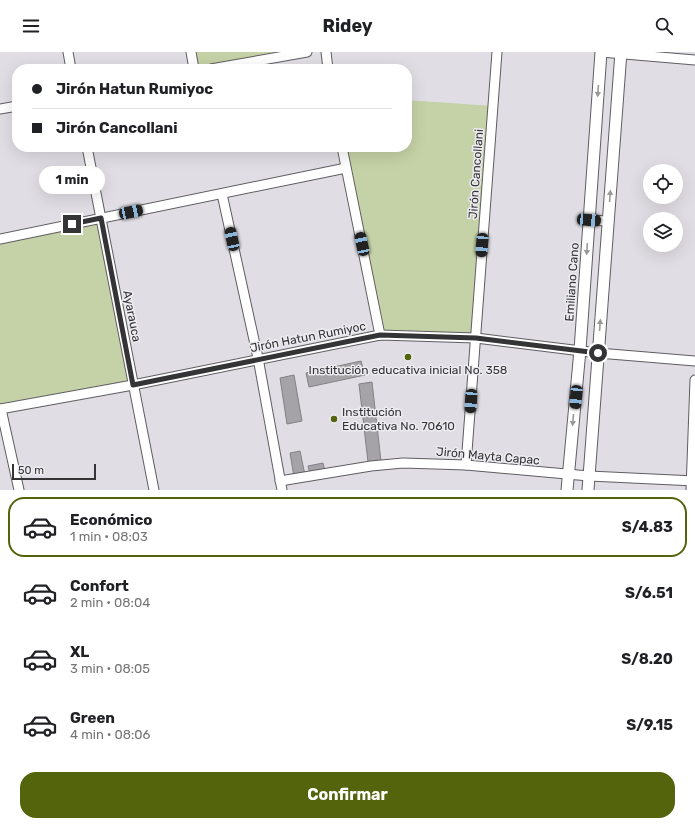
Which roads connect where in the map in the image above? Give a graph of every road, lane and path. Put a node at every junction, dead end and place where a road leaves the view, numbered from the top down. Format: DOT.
graph roads {
  1 [pos="68,52"];
  2 [pos="191,52"];
  3 [pos="307,52"];
  4 [pos="326,52"];
  5 [pos="497,52"];
  6 [pos="601,52"];
  7 [pos="621,52"];
  8 [pos="695,60"];
  9 [pos="70,64"];
  10 [pos="193,64"];
  11 [pos="239,64"];
  12 [pos="327,64"];
  13 [pos="12,107"];
  14 [pos="0,109"];
  15 [pos="88,152"];
  16 [pos="343,152"];
  17 [pos="346,168"];
  18 [pos="222,194"];
  19 [pos="101,218"];
  20 [pos="589,220"];
  21 [pos="608,221"];
  22 [pos="0,239"];
  23 [pos="380,335"];
  24 [pos="476,338"];
  25 [pos="580,350"];
  26 [pos="598,353"];
  27 [pos="258,358"];
  28 [pos="695,361"];
  29 [pos="695,380"];
  30 [pos="133,385"];
  31 [pos="0,409"];
  32 [pos="466,465"];
  33 [pos="568,475"];
  34 [pos="589,476"];
  35 [pos="693,484"];
  36 [pos="281,485"];
  37 [pos="19,490"];
  38 [pos="154,490"];
  39 [pos="567,490"];
  40 [pos="588,490"];
  1 -- 9 [label="street"];
  2 -- 10 [label="street"];
  3 -- 11 [label="street"];
  4 -- 12 [label="street"];
  5 -- 24 [label="street, Jirón Cancollani"];
  6 -- 7 [label="street"];
  6 -- 20 [label="street, Emiliano Cano, one-way"];
  7 -- 8 [label="street"];
  21 -- 7 [label="street, one-way"];
  13 -- 14 [label="street"];
  15 -- 19 [label="street, Ayarauca"];
  16 -- 17 [label="street"];
  17 -- 18 [label="street"];
  17 -- 23 [label="street"];
  18 -- 19 [label="street"];
  18 -- 27 [label="street"];
  19 -- 22 [label="street"];
  19 -- 30 [label="street, Ayarauca"];
  20 -- 21 [label="street"];
  20 -- 25 [label="street, Emiliano Cano, one-way"];
  26 -- 21 [label="street, one-way"];
  23 -- 24 [label="street, Jirón Hatun Rumiyoc"];
  23 -- 27 [label="street, Jirón Hatun Rumiyoc"];
  24 -- 25 [label="street, Jirón Hatun Rumiyoc"];
  24 -- 32 [label="street, Jirón Cancollani"];
  25 -- 26 [label="street, Jirón Hatun Rumiyoc"];
  25 -- 33 [label="street, Emiliano Cano, one-way"];
  26 -- 28 [label="street, Jirón Hatun Rumiyoc"];
  26 -- 34 [label="street"];
  27 -- 30 [label="street, Jirón Hatun Rumiyoc"];
  27 -- 36 [label="street"];
  29 -- 35 [label="street"];
  30 -- 31 [label="street, Jirón Hatun Rumiyoc"];
  30 -- 38 [label="street, Ayarauca"];
  31 -- 37 [label="street"];
  32 -- 33 [label="street, Jirón Mayta Capac"];
  32 -- 36 [label="street, Jirón Mayta Capac"];
  33 -- 34 [label="street, Jirón Mayta Capac"];
  33 -- 39 [label="street, Emiliano Cano"];
  34 -- 35 [label="street, Jirón Mayta Capac"];
  34 -- 40 [label="street"];
}
